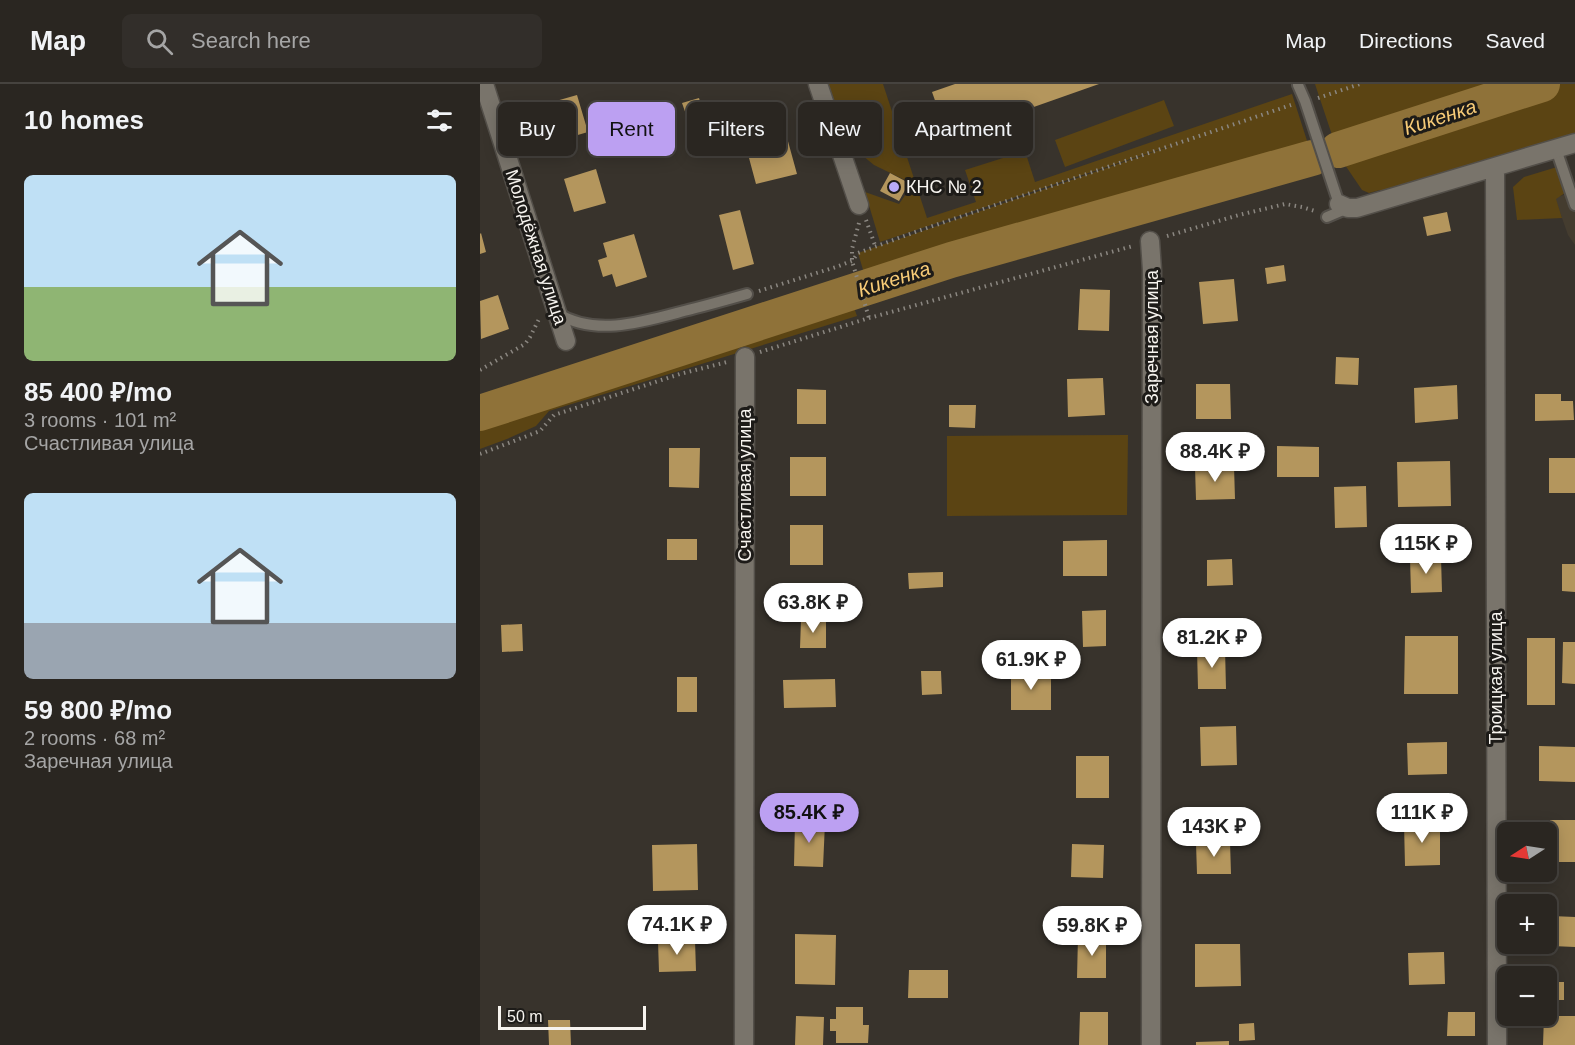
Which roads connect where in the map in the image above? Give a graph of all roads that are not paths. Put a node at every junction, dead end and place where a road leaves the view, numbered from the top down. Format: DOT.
graph roads {
  1 [pos="484,84"];
  2 [pos="818,84"];
  3 [pos="1298,85"];
  4 [pos="1575,143"];
  5 [pos="1556,149"];
  6 [pos="1495,167"];
  7 [pos="1337,204"];
  8 [pos="1575,205"];
  9 [pos="861,208"];
  10 [pos="1150,241"];
  11 [pos="747,294"];
  12 [pos="556,313"];
  13 [pos="566,340"];
  14 [pos="745,357"];
  15 [pos="744,1045"];
  16 [pos="1151,1045"];
  17 [pos="1497,1045"];
  1 -- 12 [label="street, Молодёжная улица"];
  2 -- 9 [label="street"];
  3 -- 7 [label="lane"];
  4 -- 5 [label="street"];
  5 -- 6 [label="street"];
  5 -- 8 [label="lane"];
  6 -- 7 [label="street"];
  6 -- 17 [label="street, Троицкая улица"];
  10 -- 16 [label="street, Заречная улица"];
  11 -- 12 [label="lane"];
  12 -- 13 [label="street, Молодёжная улица"];
  14 -- 15 [label="street, Счастливая улица"];
}
